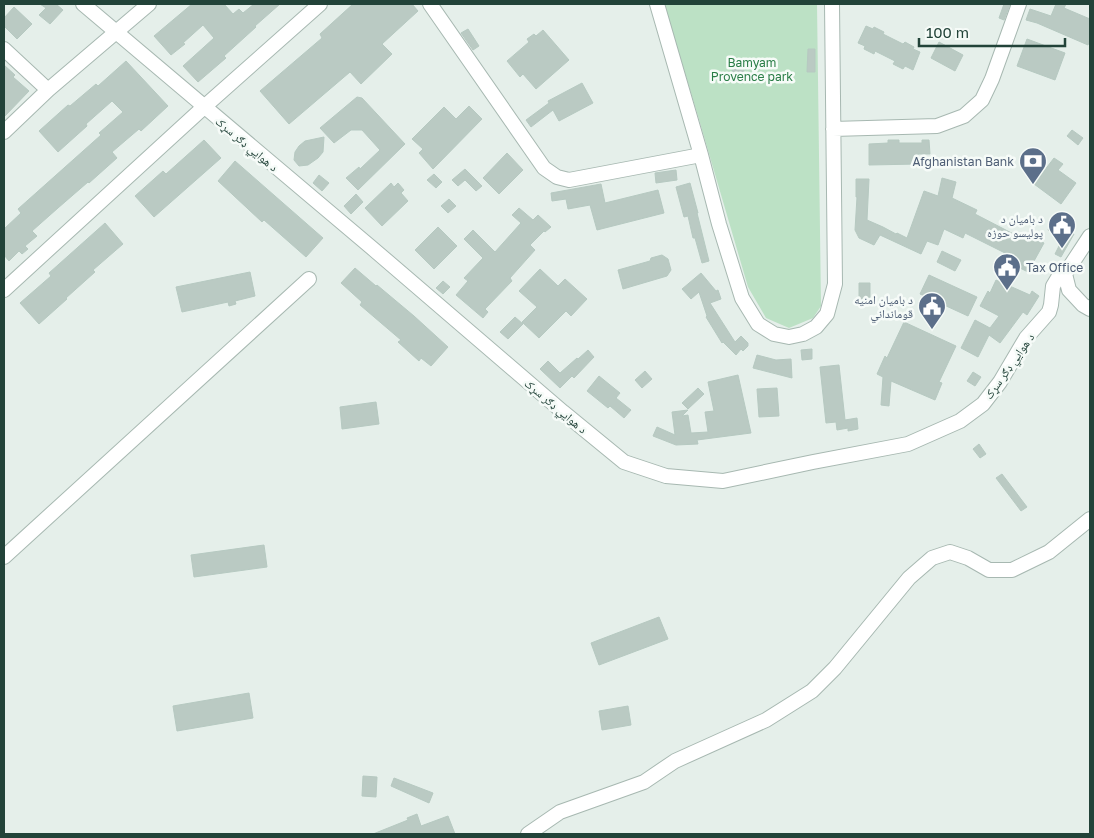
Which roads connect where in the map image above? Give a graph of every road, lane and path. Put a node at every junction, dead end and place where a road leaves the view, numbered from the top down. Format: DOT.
graph roads {
  1 [pos="83,4"];
  2 [pos="149,4"];
  3 [pos="320,4"];
  4 [pos="430,4"];
  5 [pos="657,4"];
  6 [pos="832,4"];
  7 [pos="1019,4"];
  8 [pos="117,33"];
  9 [pos="4,49"];
  10 [pos="48,90"];
  11 [pos="204,107"];
  12 [pos="833,129"];
  13 [pos="4,132"];
  14 [pos="701,155"];
  15 [pos="1090,236"];
  16 [pos="1065,274"];
  17 [pos="309,279"];
  18 [pos="4,290"];
  19 [pos="1090,310"];
  20 [pos="1090,519"];
  21 [pos="4,557"];
  22 [pos="528,834"];
  1 -- 8 [label="street, د هوايي ډګر سړک"];
  2 -- 8 [label="street"];
  3 -- 11 [label="street"];
  4 -- 14 [label="street"];
  5 -- 14 [label="street"];
  6 -- 12 [label="street"];
  7 -- 12 [label="street"];
  8 -- 10 [label="street"];
  8 -- 11 [label="street, د هوايي ډګر سړک"];
  9 -- 10 [label="street"];
  10 -- 13 [label="street"];
  11 -- 16 [label="street, د هوايي ډګر سړک"];
  11 -- 18 [label="street"];
  12 -- 14 [label="street"];
  15 -- 16 [label="street, د هوايي ډګر سړک"];
  16 -- 19 [label="street"];
  17 -- 21 [label="street"];
  20 -- 22 [label="street"];
}
